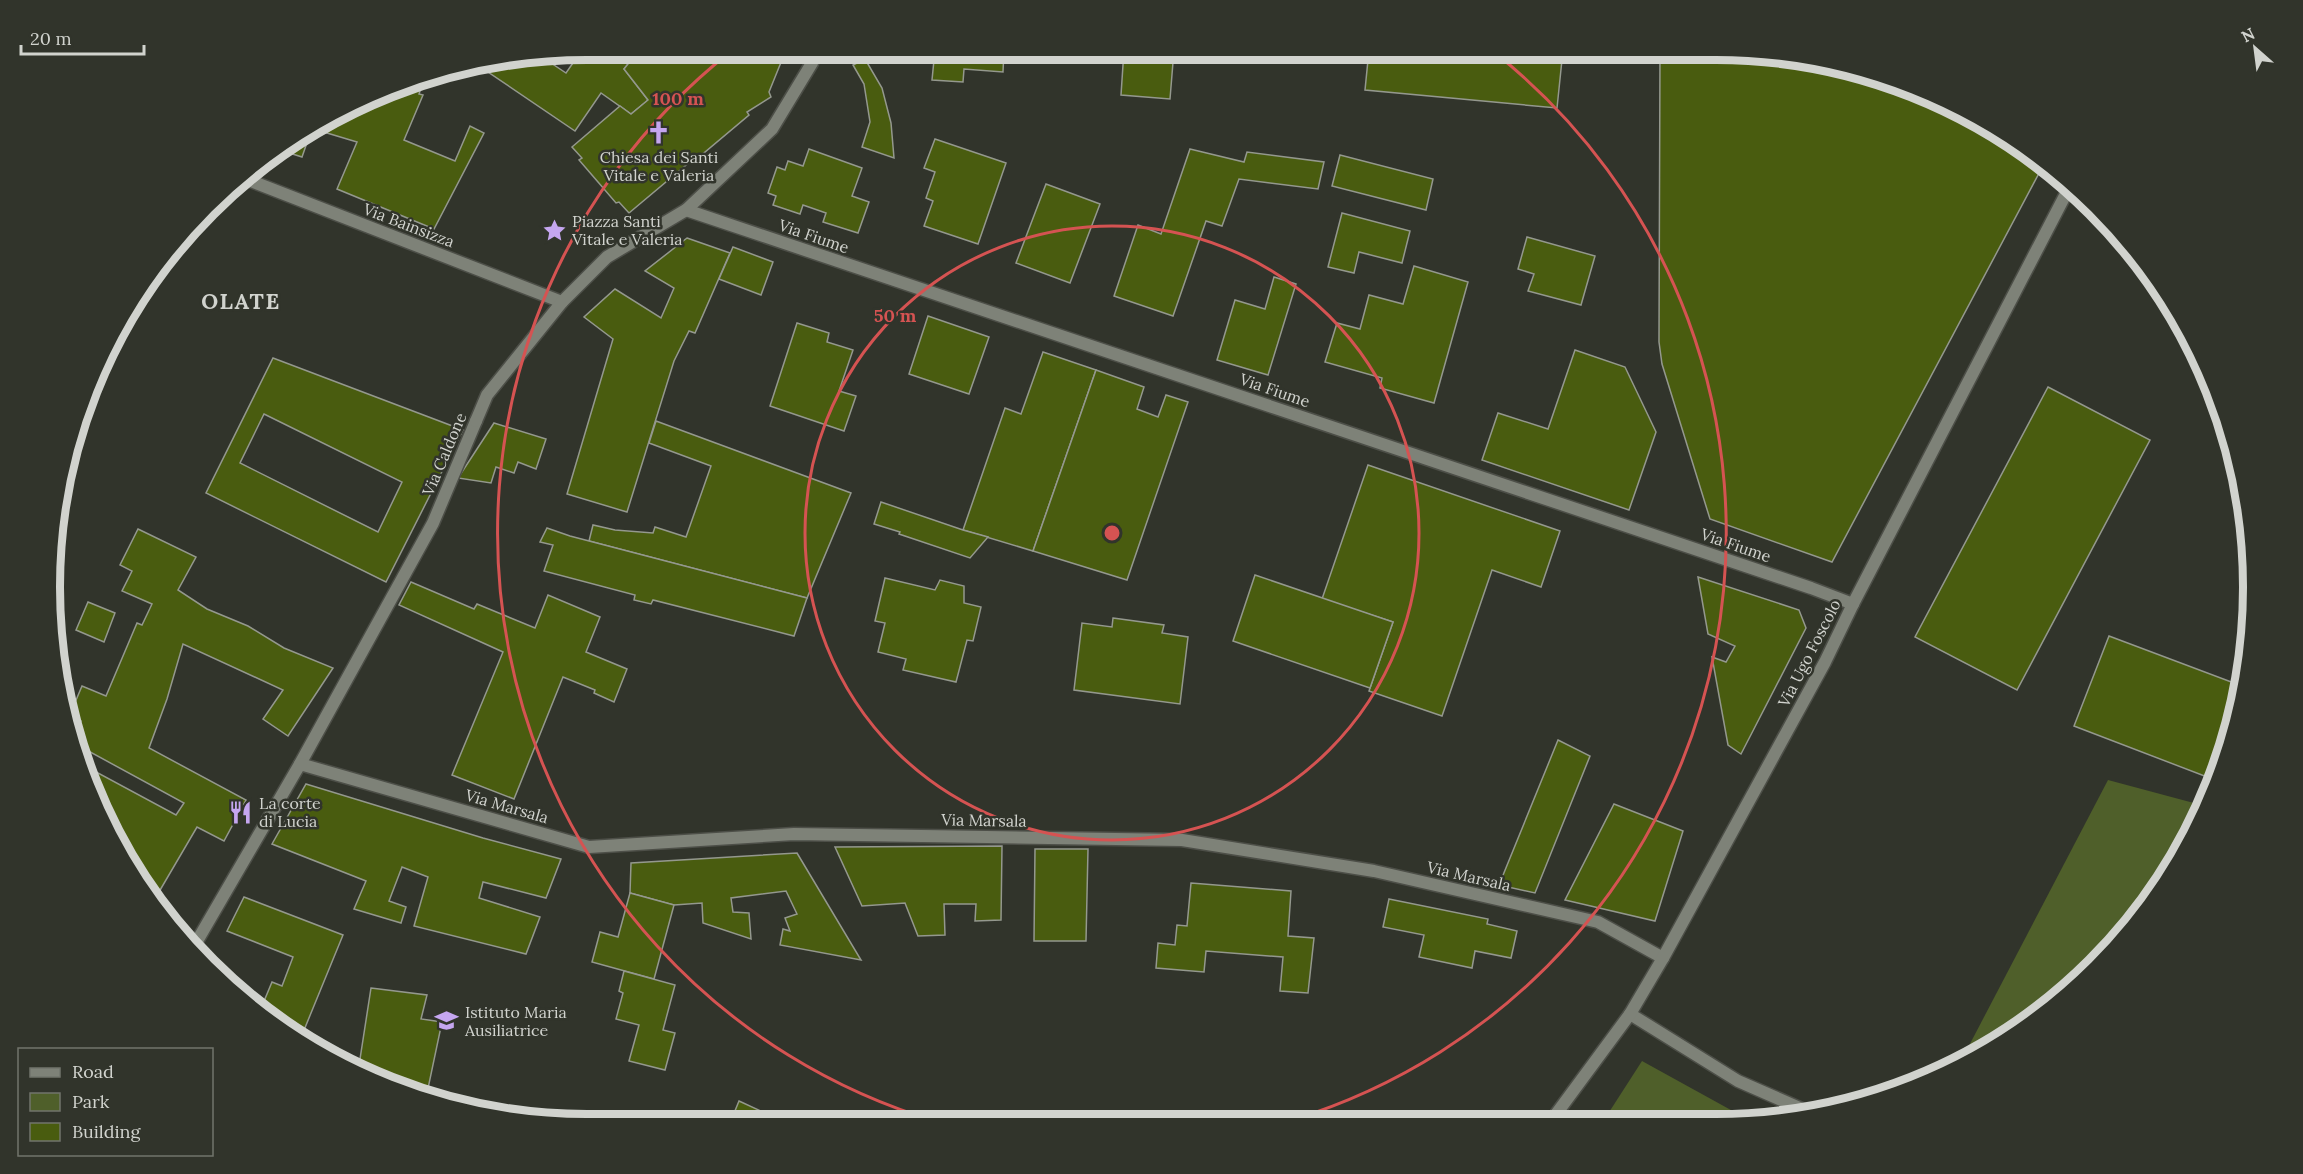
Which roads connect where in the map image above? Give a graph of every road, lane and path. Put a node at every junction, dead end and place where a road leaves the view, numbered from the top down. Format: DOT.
graph roads {
  1 [pos="813,60"];
  2 [pos="251,181"];
  3 [pos="2066,194"];
  4 [pos="686,210"];
  5 [pos="562,302"];
  6 [pos="1853,604"];
  7 [pos="300,764"];
  8 [pos="197,941"];
  9 [pos="1663,958"];
  10 [pos="1630,1014"];
  11 [pos="1798,1107"];
  12 [pos="1555,1114"];
  1 -- 4 [label="street, Via Caldone"];
  2 -- 5 [label="street, Via Bainsizza"];
  3 -- 6 [label="street, Via Ugo Foscolo"];
  4 -- 5 [label="street, Via Caldone"];
  4 -- 6 [label="street, Via Fiume"];
  5 -- 7 [label="street, Via Caldone"];
  6 -- 9 [label="street, Via Ugo Foscolo"];
  7 -- 8 [label="street, Via Caldone"];
  7 -- 9 [label="street, Via Marsala"];
  9 -- 10 [label="street, Via Ugo Foscolo"];
  10 -- 11 [label="street"];
  10 -- 12 [label="street, Via Ugo Foscolo"];
}
